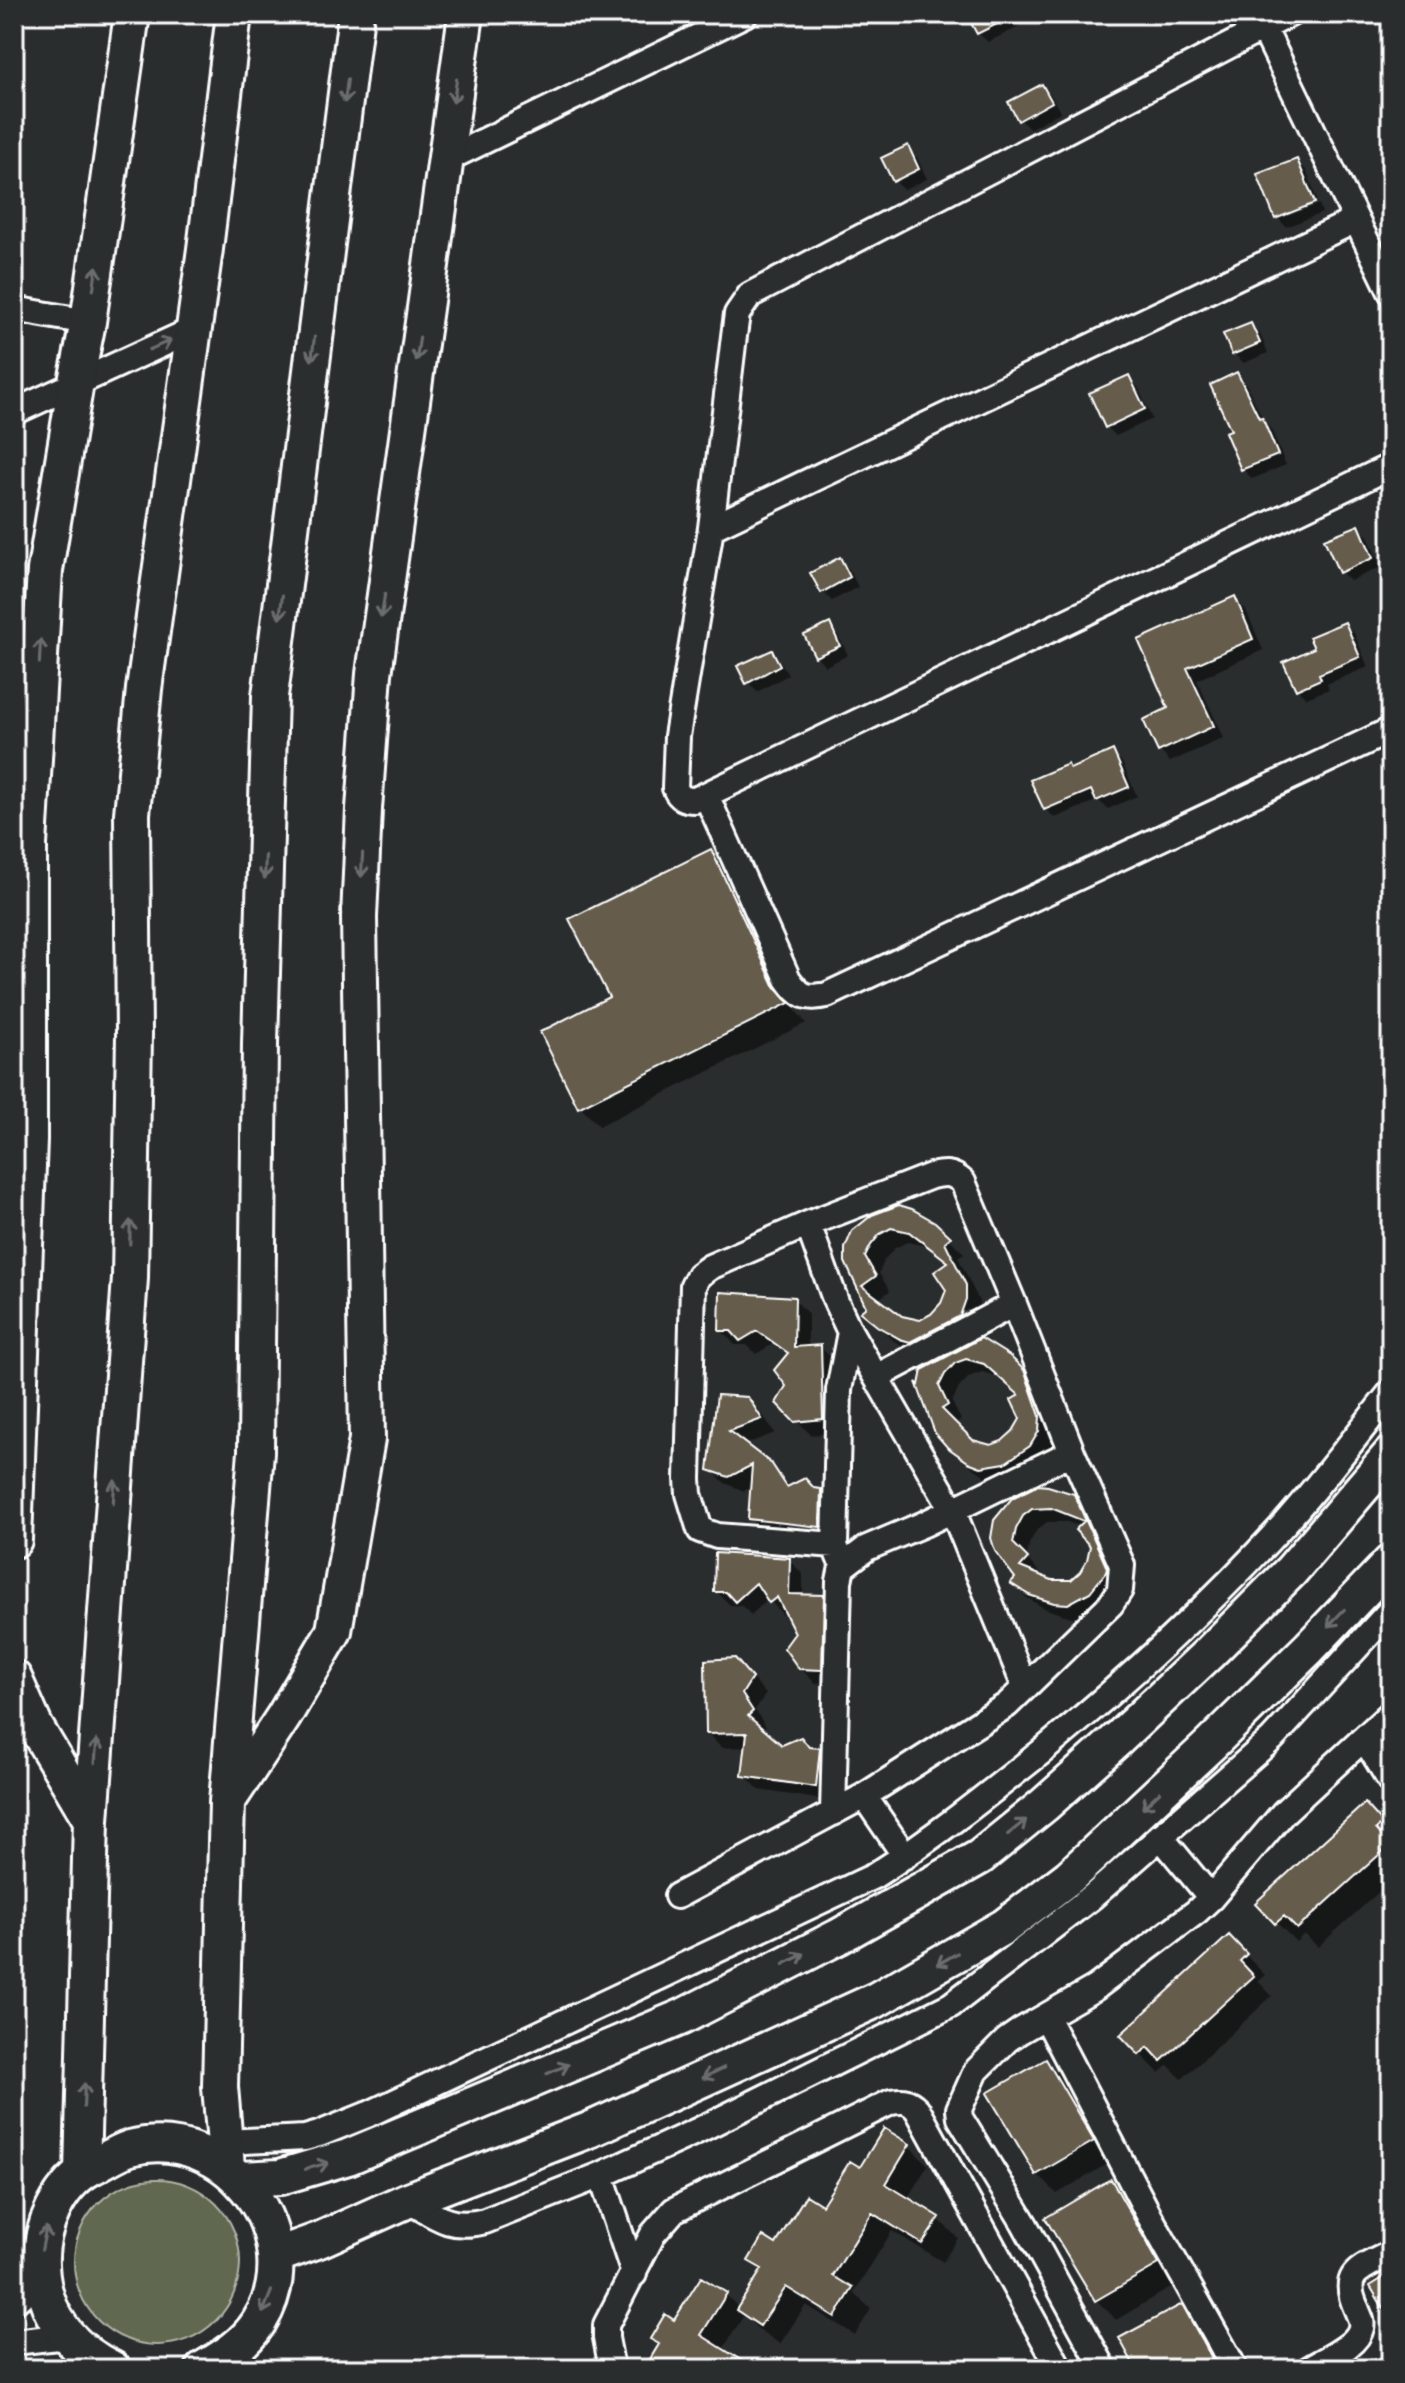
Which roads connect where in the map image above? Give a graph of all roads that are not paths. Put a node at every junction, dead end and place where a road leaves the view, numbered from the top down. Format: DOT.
graph roads {
  1 [pos="132,14"];
  2 [pos="234,14"];
  3 [pos="356,14"];
  4 [pos="466,14"];
  5 [pos="745,14"];
  6 [pos="1290,14"];
  7 [pos="1263,27"];
  8 [pos="445,160"];
  9 [pos="1356,220"];
  10 [pos="1391,292"];
  11 [pos="14,309"];
  12 [pos="88,322"];
  13 [pos="193,330"];
  14 [pos="76,382"];
  15 [pos="14,412"];
  16 [pos="1391,466"];
  17 [pos="711,528"];
  18 [pos="1391,730"];
  19 [pos="706,795"];
  20 [pos="808,1224"];
  21 [pos="1014,1304"];
  22 [pos="850,1332"];
  23 [pos="876,1377"];
  24 [pos="1391,1392"];
  25 [pos="1072,1452"];
  26 [pos="1391,1454"];
  27 [pos="952,1509"];
  28 [pos="14,1540"];
  29 [pos="838,1556"];
  30 [pos="1391,1562"];
  31 [pos="1391,1610"];
  32 [pos="14,1678"];
  33 [pos="1025,1687"];
  34 [pos="1391,1713"];
  35 [pos="1364,1738"];
  36 [pos="1391,1782"];
  37 [pos="864,1796"];
  38 [pos="227,1802"];
  39 [pos="833,1813"];
  40 [pos="91,1820"];
  41 [pos="1160,1836"];
  42 [pos="905,1856"];
  43 [pos="677,1896"];
  44 [pos="1211,1898"];
  45 [pos="622,1995"];
  46 [pos="1046,2017"];
  47 [pos="640,2035"];
  48 [pos="231,2163"];
  49 [pos="82,2173"];
  50 [pos="601,2175"];
  51 [pos="408,2200"];
  52 [pos="1391,2253"];
  53 [pos="275,2256"];
  54 [pos="634,2274"];
  55 [pos="41,2278"];
  56 [pos="14,2302"];
  57 [pos="14,2342"];
  58 [pos="91,2358"];
  59 [pos="236,2360"];
  60 [pos="203,2369"];
  61 [pos="612,2369"];
  62 [pos="1060,2369"];
  63 [pos="1104,2369"];
  64 [pos="1235,2369"];
  65 [pos="1309,2369"];
  12 -- 1 [label="main road, one-way"];
  2 -- 13 [label="main road"];
  3 -- 38 [label="main road, one-way"];
  4 -- 8 [label="main road, one-way"];
  5 -- 8 [label="street"];
  6 -- 7 [label="street"];
  7 -- 9 [label="street"];
  7 -- 17 [label="street"];
  8 -- 38 [label="main road, one-way"];
  9 -- 10 [label="street"];
  9 -- 17 [label="street"];
  11 -- 12 [label="street"];
  12 -- 14 [label="main road"];
  14 -- 13 [label="street, one-way"];
  40 -- 13 [label="main road, one-way"];
  14 -- 15 [label="street"];
  28 -- 14 [label="main road, one-way"];
  16 -- 19 [label="street"];
  17 -- 19 [label="street"];
  18 -- 19 [label="street"];
  20 -- 21 [label="street"];
  20 -- 22 [label="street"];
  20 -- 29 [label="street"];
  21 -- 23 [label="street"];
  21 -- 25 [label="street"];
  22 -- 23 [label="street"];
  22 -- 29 [label="street"];
  23 -- 27 [label="street"];
  24 -- 42 [label="street"];
  25 -- 27 [label="street"];
  25 -- 33 [label="street"];
  47 -- 26 [label="main road, one-way"];
  27 -- 29 [label="street"];
  27 -- 33 [label="street"];
  29 -- 39 [label="street"];
  30 -- 51 [label="main road, one-way"];
  31 -- 41 [label="street"];
  32 -- 40 [label="main road"];
  33 -- 37 [label="street"];
  34 -- 35 [label="street"];
  35 -- 36 [label="street"];
  35 -- 44 [label="street"];
  37 -- 39 [label="street"];
  37 -- 42 [label="street"];
  38 -- 48 [label="main road"];
  39 -- 43 [label="street"];
  49 -- 40 [label="main road, one-way"];
  41 -- 44 [label="street"];
  41 -- 50 [label="street"];
  42 -- 45 [label="street"];
  44 -- 46 [label="street"];
  45 -- 47 [label="street"];
  45 -- 48 [label="street"];
  46 -- 63 [label="street"];
  46 -- 64 [label="street"];
  48 -- 47 [label="main road, one-way"];
  48 -- 49 [label="main road"];
  48 -- 53 [label="main road"];
  55 -- 49 [label="main road, one-way"];
  50 -- 51 [label="street"];
  50 -- 54 [label="street"];
  51 -- 53 [label="main road"];
  52 -- 65 [label="street"];
  53 -- 59 [label="main road, one-way"];
  54 -- 61 [label="street"];
  54 -- 62 [label="street"];
  55 -- 56 [label="street"];
  55 -- 58 [label="main road"];
  57 -- 58 [label="street"];
  59 -- 60 [label="main road"];
}
